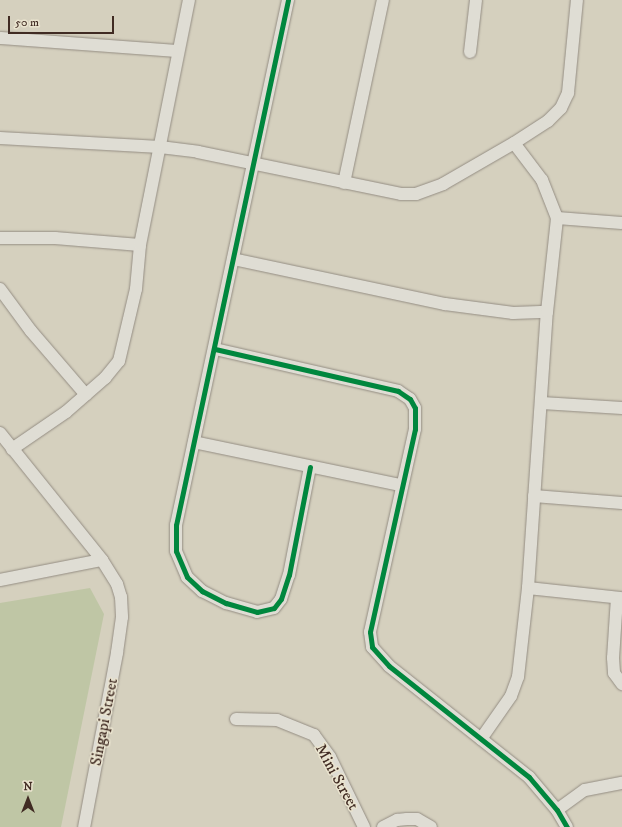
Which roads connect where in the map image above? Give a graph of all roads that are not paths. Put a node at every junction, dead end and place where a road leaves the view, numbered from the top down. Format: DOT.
graph roads {
  1 [pos="189,0"];
  2 [pos="288,0"];
  3 [pos="383,0"];
  4 [pos="476,0"];
  5 [pos="577,0"];
  6 [pos="0,38"];
  7 [pos="178,51"];
  8 [pos="470,52"];
  9 [pos="0,138"];
  10 [pos="514,143"];
  11 [pos="160,147"];
  12 [pos="255,163"];
  13 [pos="344,183"];
  14 [pos="557,218"];
  15 [pos="622,223"];
  16 [pos="0,238"];
  17 [pos="140,245"];
  18 [pos="233,259"];
  19 [pos="0,289"];
  20 [pos="547,312"];
  21 [pos="215,349"];
  22 [pos="86,395"];
  23 [pos="542,403"];
  24 [pos="622,408"];
  25 [pos="0,433"];
  26 [pos="194,442"];
  27 [pos="12,449"];
  28 [pos="310,467"];
  29 [pos="400,485"];
  30 [pos="534,496"];
  31 [pos="622,503"];
  32 [pos="102,560"];
  33 [pos="0,580"];
  34 [pos="528,588"];
  35 [pos="620,598"];
  36 [pos="622,684"];
  37 [pos="236,719"];
  38 [pos="481,739"];
  39 [pos="622,783"];
  40 [pos="557,810"];
  41 [pos="84,827"];
  42 [pos="364,827"];
  43 [pos="383,827"];
  44 [pos="431,827"];
  45 [pos="567,827"];
  1 -- 7 [label="street"];
  2 -- 12 [label="street"];
  3 -- 13 [label="street"];
  4 -- 8 [label="street"];
  5 -- 10 [label="street"];
  6 -- 7 [label="street"];
  7 -- 11 [label="street"];
  9 -- 11 [label="street"];
  10 -- 13 [label="street"];
  10 -- 14 [label="street"];
  11 -- 12 [label="street"];
  11 -- 17 [label="street"];
  12 -- 13 [label="street"];
  12 -- 18 [label="street"];
  14 -- 15 [label="street"];
  14 -- 20 [label="street"];
  16 -- 17 [label="street"];
  17 -- 22 [label="street"];
  18 -- 20 [label="street"];
  18 -- 21 [label="street"];
  19 -- 22 [label="street"];
  20 -- 23 [label="street"];
  21 -- 26 [label="street"];
  21 -- 29 [label="street"];
  22 -- 27 [label="street"];
  23 -- 24 [label="street"];
  23 -- 30 [label="street"];
  25 -- 27 [label="street, Singapi Street"];
  26 -- 28 [label="street"];
  26 -- 28 [label="street"];
  27 -- 32 [label="street, Singapi Street"];
  28 -- 29 [label="street"];
  29 -- 38 [label="street"];
  30 -- 31 [label="street"];
  30 -- 34 [label="street"];
  32 -- 33 [label="street"];
  32 -- 41 [label="street, Singapi Street"];
  34 -- 35 [label="street"];
  34 -- 38 [label="street"];
  35 -- 36 [label="street"];
  37 -- 42 [label="street, Mini Street"];
  38 -- 40 [label="street"];
  39 -- 40 [label="street"];
  40 -- 45 [label="street"];
  43 -- 44 [label="street"];
}
